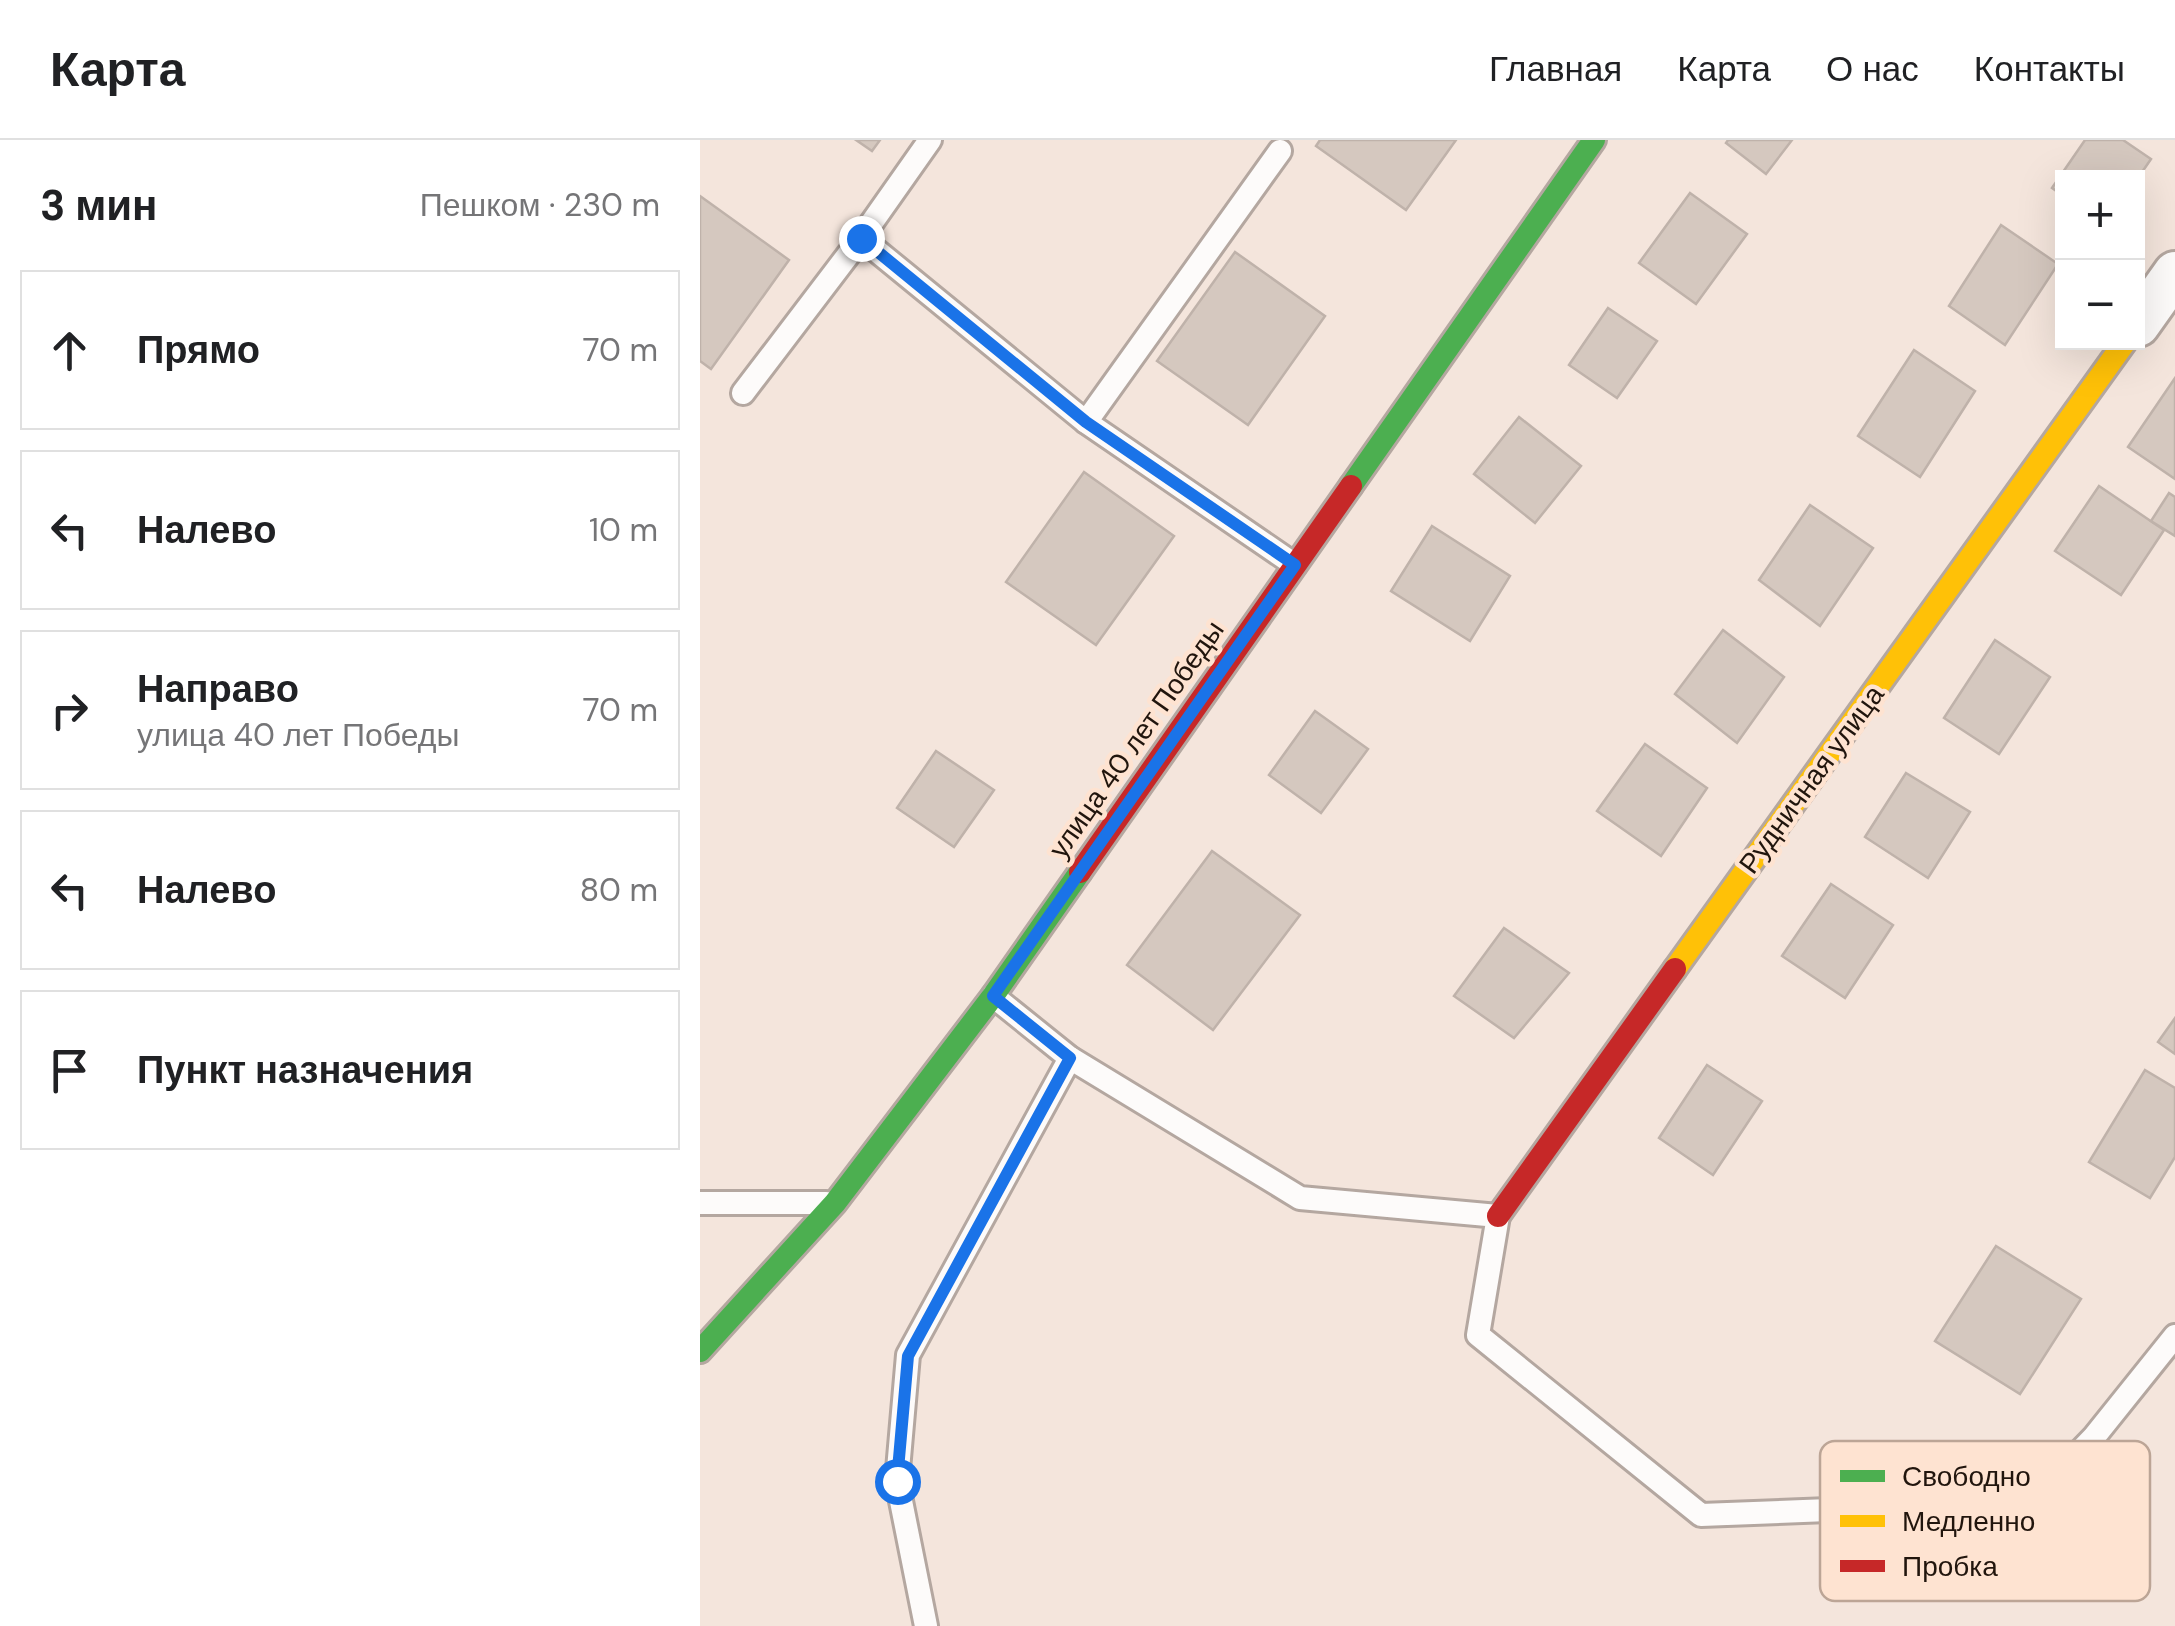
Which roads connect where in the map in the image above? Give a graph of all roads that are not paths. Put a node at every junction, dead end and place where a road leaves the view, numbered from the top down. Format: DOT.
graph roads {
  1 [pos="930,140"];
  2 [pos="1594,140"];
  3 [pos="1280,151"];
  4 [pos="861,238"];
  5 [pos="2175,272"];
  6 [pos="2145,315"];
  7 [pos="2119,350"];
  8 [pos="743,393"];
  9 [pos="1086,422"];
  10 [pos="1295,565"];
  11 [pos="993,996"];
  12 [pos="1070,1058"];
  13 [pos="700,1202"];
  14 [pos="834,1203"];
  15 [pos="1498,1216"];
  16 [pos="2175,1336"];
  17 [pos="700,1351"];
  18 [pos="2090,1441"];
  19 [pos="1820,1510"];
  20 [pos="926,1626"];
  1 -- 4 [label="lane"];
  2 -- 10 [label="main road, улица 40 лет Победы"];
  3 -- 9 [label="lane"];
  4 -- 8 [label="lane"];
  4 -- 9 [label="lane"];
  5 -- 6 [label="street"];
  7 -- 15 [label="main road, Рудничная улица"];
  9 -- 10 [label="lane"];
  10 -- 11 [label="main road, улица 40 лет Победы"];
  11 -- 12 [label="lane"];
  11 -- 14 [label="main road, улица 40 лет Победы"];
  12 -- 15 [label="lane"];
  12 -- 20 [label="lane"];
  13 -- 14 [label="lane"];
  14 -- 17 [label="main road, улица 40 лет Победы"];
  15 -- 19 [label="lane"];
  16 -- 18 [label="lane"];
}
